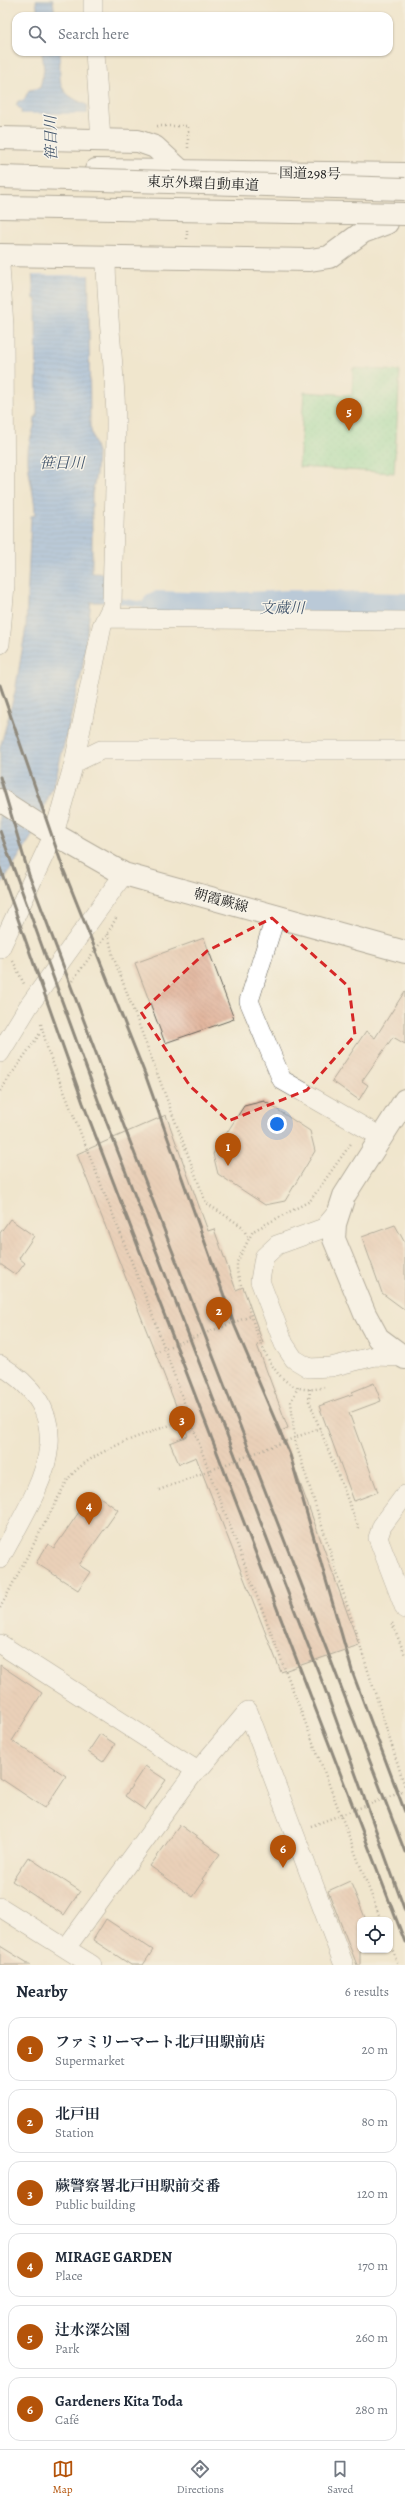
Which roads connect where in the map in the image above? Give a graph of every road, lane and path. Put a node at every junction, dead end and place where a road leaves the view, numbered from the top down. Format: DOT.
graph roads {
  1 [pos="93,0"];
  2 [pos="93,12"];
  3 [pos="95,56"];
  4 [pos="7,138"];
  5 [pos="98,140"];
  6 [pos="4,170"];
  7 [pos="180,170"];
  8 [pos="405,174"];
  9 [pos="405,189"];
  10 [pos="5,214"];
  11 [pos="399,220"];
  12 [pos="102,256"];
  13 [pos="5,259"];
  14 [pos="106,618"];
  15 [pos="405,622"];
  16 [pos="0,644"];
  17 [pos="405,750"];
  18 [pos="74,764"];
  19 [pos="0,800"];
  20 [pos="49,831"];
  21 [pos="124,874"];
  22 [pos="120,913"];
  23 [pos="276,915"];
  24 [pos="108,933"];
  25 [pos="2,944"];
  26 [pos="405,952"];
  27 [pos="71,982"];
  28 [pos="24,986"];
  29 [pos="43,1018"];
  30 [pos="41,1033"];
  31 [pos="0,1053"];
  32 [pos="0,1091"];
  33 [pos="405,1100"];
  34 [pos="381,1137"];
  35 [pos="352,1142"];
  36 [pos="339,1210"];
  37 [pos="365,1314"];
  38 [pos="251,1316"];
  39 [pos="165,1348"];
  40 [pos="155,1352"];
  41 [pos="404,1357"];
  42 [pos="354,1360"];
  43 [pos="0,1365"];
  44 [pos="298,1387"];
  45 [pos="310,1389"];
  46 [pos="190,1418"];
  47 [pos="320,1428"];
  48 [pos="295,1437"];
  49 [pos="209,1471"];
  50 [pos="159,1490"];
  51 [pos="405,1495"];
  52 [pos="363,1539"];
  53 [pos="0,1559"];
  54 [pos="0,1608"];
  55 [pos="405,1609"];
  56 [pos="0,1644"];
  57 [pos="196,1770"];
  58 [pos="405,1787"];
  59 [pos="405,1791"];
  60 [pos="343,1815"];
  61 [pos="294,1832"];
  62 [pos="0,1907"];
  63 [pos="380,1917"];
  64 [pos="66,1948"];
  65 [pos="393,1951"];
  66 [pos="92,1965"];
  67 [pos="344,1965"];
  68 [pos="398,1965"];
  1 -- 2 [label="street"];
  3 -- 5 [label="street"];
  4 -- 5 [label="main road"];
  5 -- 7 [label="main road"];
  6 -- 7 [label="main road, 国道298号"];
  6 -- 9 [label="main road, 東京外環自動車道, bridge"];
  7 -- 8 [label="main road, 国道298号"];
  10 -- 11 [label="main road, 東京外環自動車道, bridge"];
  10 -- 11 [label="main road"];
  11 -- 12 [label="main road"];
  12 -- 13 [label="main road"];
  12 -- 14 [label="street"];
  13 -- 16 [label="street"];
  14 -- 15 [label="street"];
  14 -- 18 [label="street"];
  17 -- 18 [label="street"];
  18 -- 20 [label="street"];
  19 -- 20 [label="main road, 朝霞蕨線"];
  20 -- 21 [label="main road, 朝霞蕨線"];
  20 -- 25 [label="street"];
  21 -- 23 [label="main road, 朝霞蕨線"];
  21 -- 31 [label="street"];
  22 -- 24 [label="path"];
  23 -- 26 [label="main road, 朝霞蕨線"];
  23 -- 34 [label="street"];
  24 -- 27 [label="path"];
  24 -- 35 [label="path"];
  25 -- 28 [label="path"];
  29 -- 30 [label="path"];
  30 -- 32 [label="path"];
  30 -- 39 [label="path"];
  33 -- 34 [label="main road"];
  34 -- 36 [label="main road"];
  36 -- 37 [label="main road"];
  36 -- 42 [label="street"];
  37 -- 41 [label="main road"];
  37 -- 42 [label="street"];
  38 -- 39 [label="path"];
  39 -- 40 [label="path"];
  39 -- 46 [label="path"];
  41 -- 42 [label="street"];
  43 -- 53 [label="street"];
  44 -- 48 [label="path"];
  45 -- 47 [label="path"];
  46 -- 49 [label="path"];
  46 -- 54 [label="path"];
  47 -- 48 [label="path"];
  47 -- 52 [label="path"];
  48 -- 49 [label="path"];
  48 -- 58 [label="path"];
  49 -- 50 [label="path"];
  49 -- 60 [label="path"];
  51 -- 55 [label="street"];
  56 -- 57 [label="street"];
  57 -- 61 [label="street"];
  57 -- 64 [label="street"];
  59 -- 60 [label="path"];
  60 -- 61 [label="path"];
  60 -- 63 [label="path"];
  61 -- 67 [label="street"];
  62 -- 64 [label="street"];
  64 -- 66 [label="street"];
  65 -- 68 [label="path"];
}
